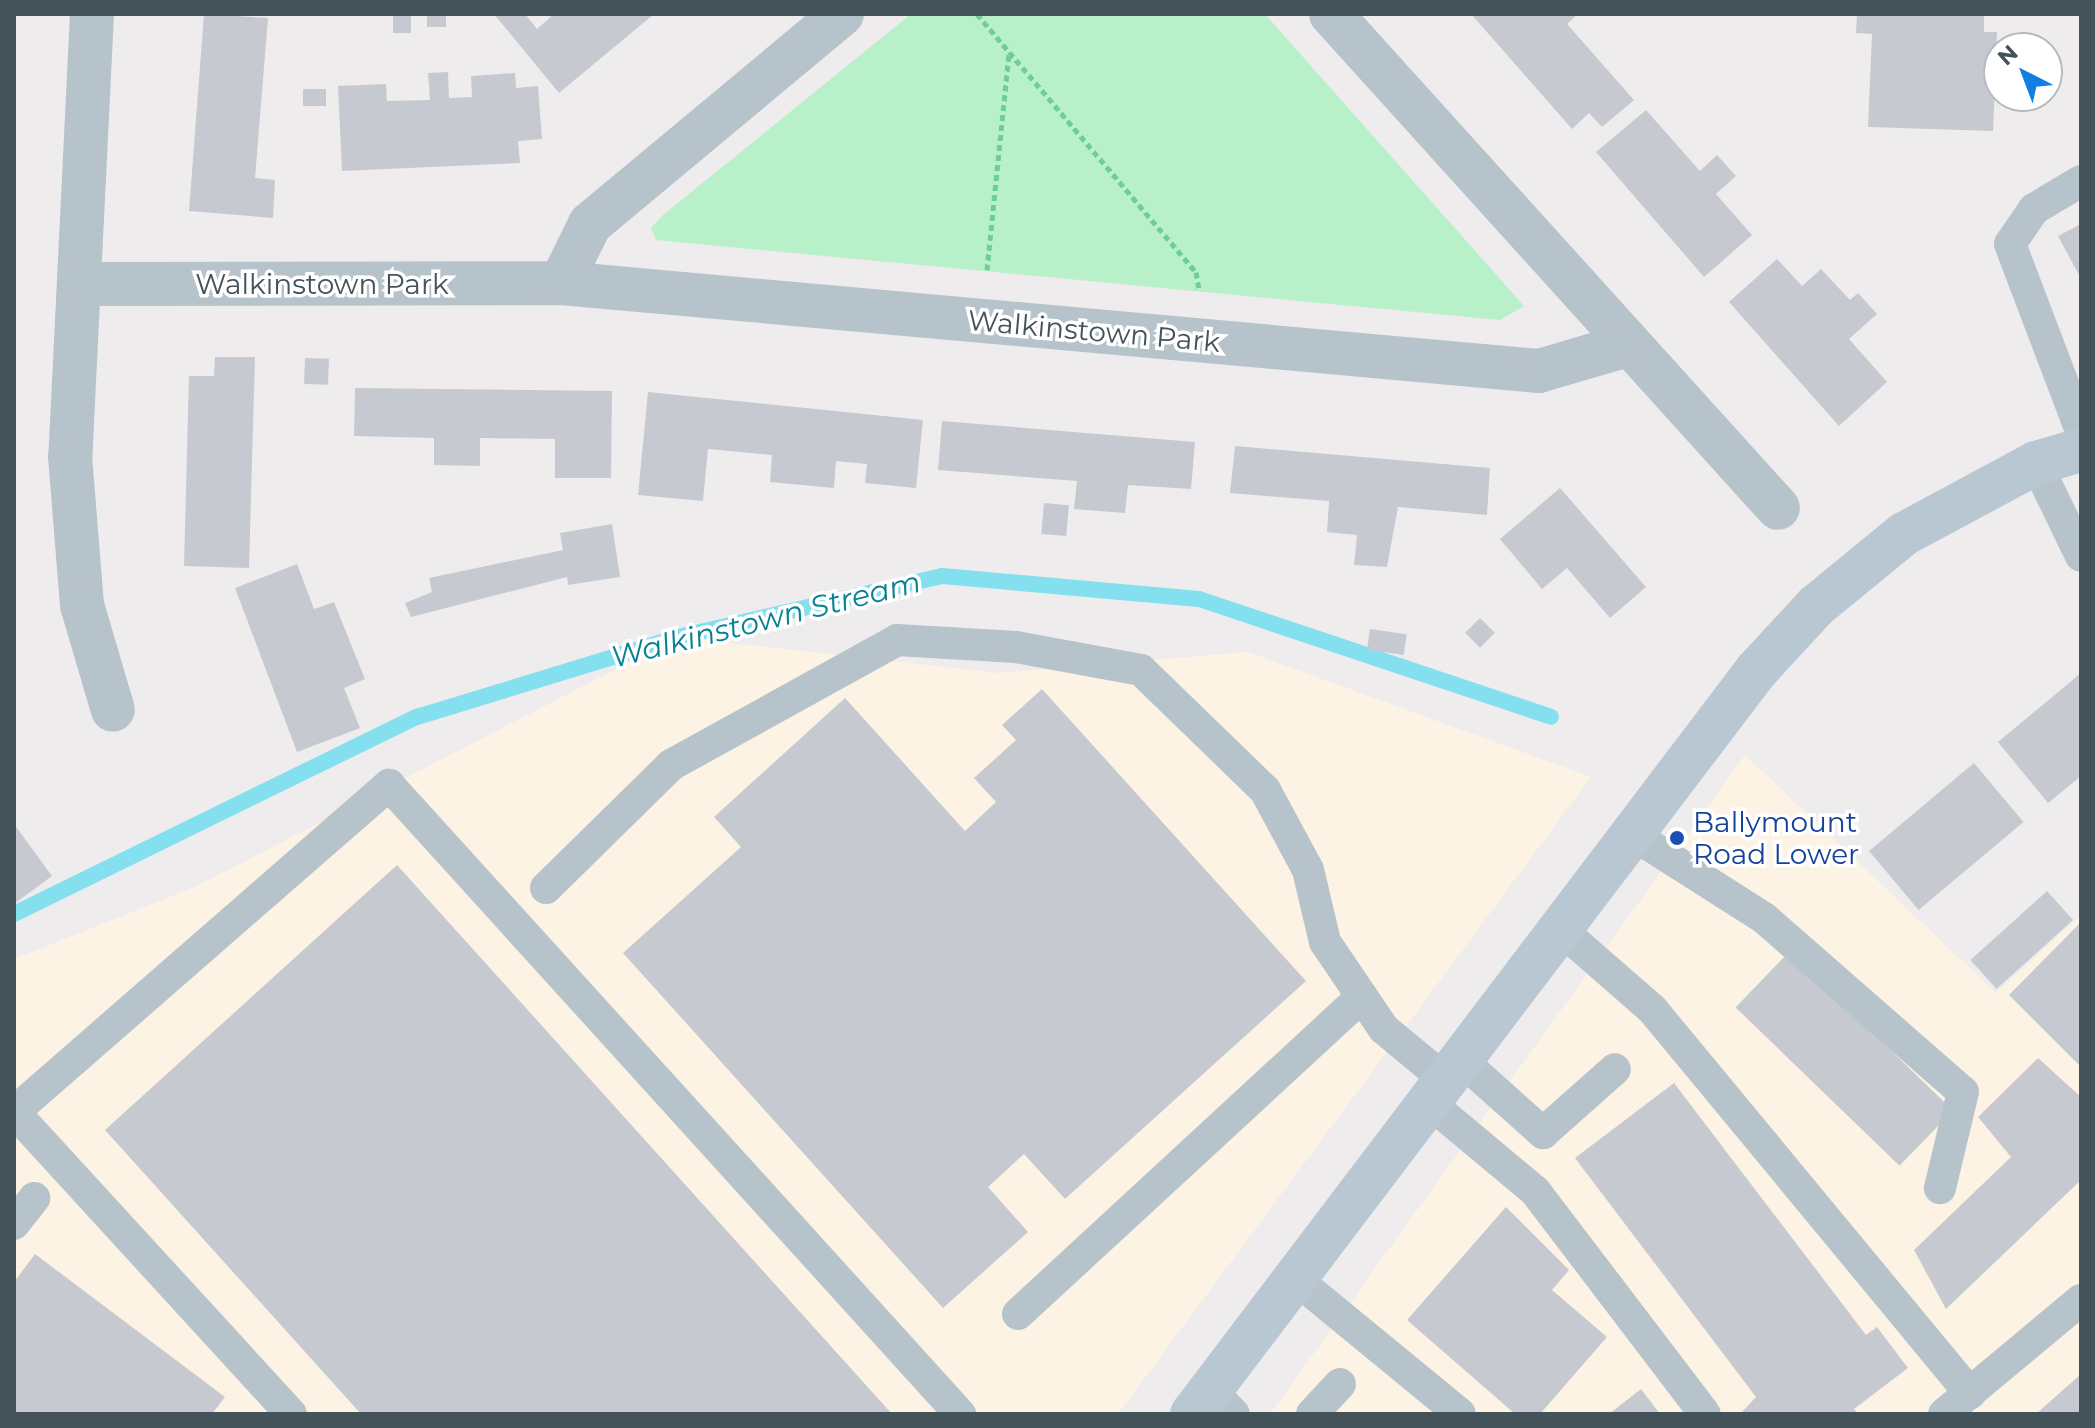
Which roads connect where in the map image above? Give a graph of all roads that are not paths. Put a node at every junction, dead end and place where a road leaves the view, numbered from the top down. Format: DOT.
graph roads {
  1 [pos="92,14"];
  2 [pos="842,14"];
  3 [pos="1331,14"];
  4 [pos="2081,181"];
  5 [pos="561,283"];
  6 [pos="82,284"];
  7 [pos="1624,346"];
  8 [pos="2081,431"];
  9 [pos="2081,450"];
  10 [pos="2036,463"];
  11 [pos="1778,508"];
  12 [pos="2081,556"];
  13 [pos="113,710"];
  14 [pos="1632,834"];
  15 [pos="546,888"];
  16 [pos="1559,928"];
  17 [pos="1362,997"];
  18 [pos="1615,1069"];
  19 [pos="1442,1079"];
  20 [pos="1940,1188"];
  21 [pos="34,1198"];
  22 [pos="14,1224"];
  23 [pos="1292,1276"];
  24 [pos="2081,1300"];
  25 [pos="1018,1314"];
  26 [pos="1340,1384"];
  27 [pos="1970,1393"];
  28 [pos="1212,1406"];
  29 [pos="291,1414"];
  30 [pos="960,1414"];
  31 [pos="1312,1414"];
  32 [pos="1460,1414"];
  33 [pos="1705,1414"];
  34 [pos="1944,1414"];
  1 -- 6 [label="street"];
  2 -- 5 [label="street"];
  3 -- 7 [label="street"];
  4 -- 8 [label="lane"];
  5 -- 6 [label="street, Walkinstown Park"];
  5 -- 7 [label="street, Walkinstown Park"];
  6 -- 13 [label="street"];
  7 -- 11 [label="street"];
  9 -- 10 [label="street"];
  10 -- 12 [label="lane"];
  10 -- 14 [label="street"];
  14 -- 16 [label="street"];
  14 -- 20 [label="lane"];
  15 -- 17 [label="lane"];
  16 -- 19 [label="street"];
  16 -- 27 [label="lane"];
  17 -- 19 [label="lane"];
  17 -- 25 [label="lane"];
  18 -- 19 [label="lane"];
  19 -- 23 [label="street"];
  19 -- 33 [label="lane"];
  21 -- 22 [label="lane"];
  23 -- 28 [label="street"];
  23 -- 32 [label="lane"];
  24 -- 27 [label="lane"];
  26 -- 31 [label="lane"];
  27 -- 34 [label="lane"];
  29 -- 30 [label="lane"];
}
